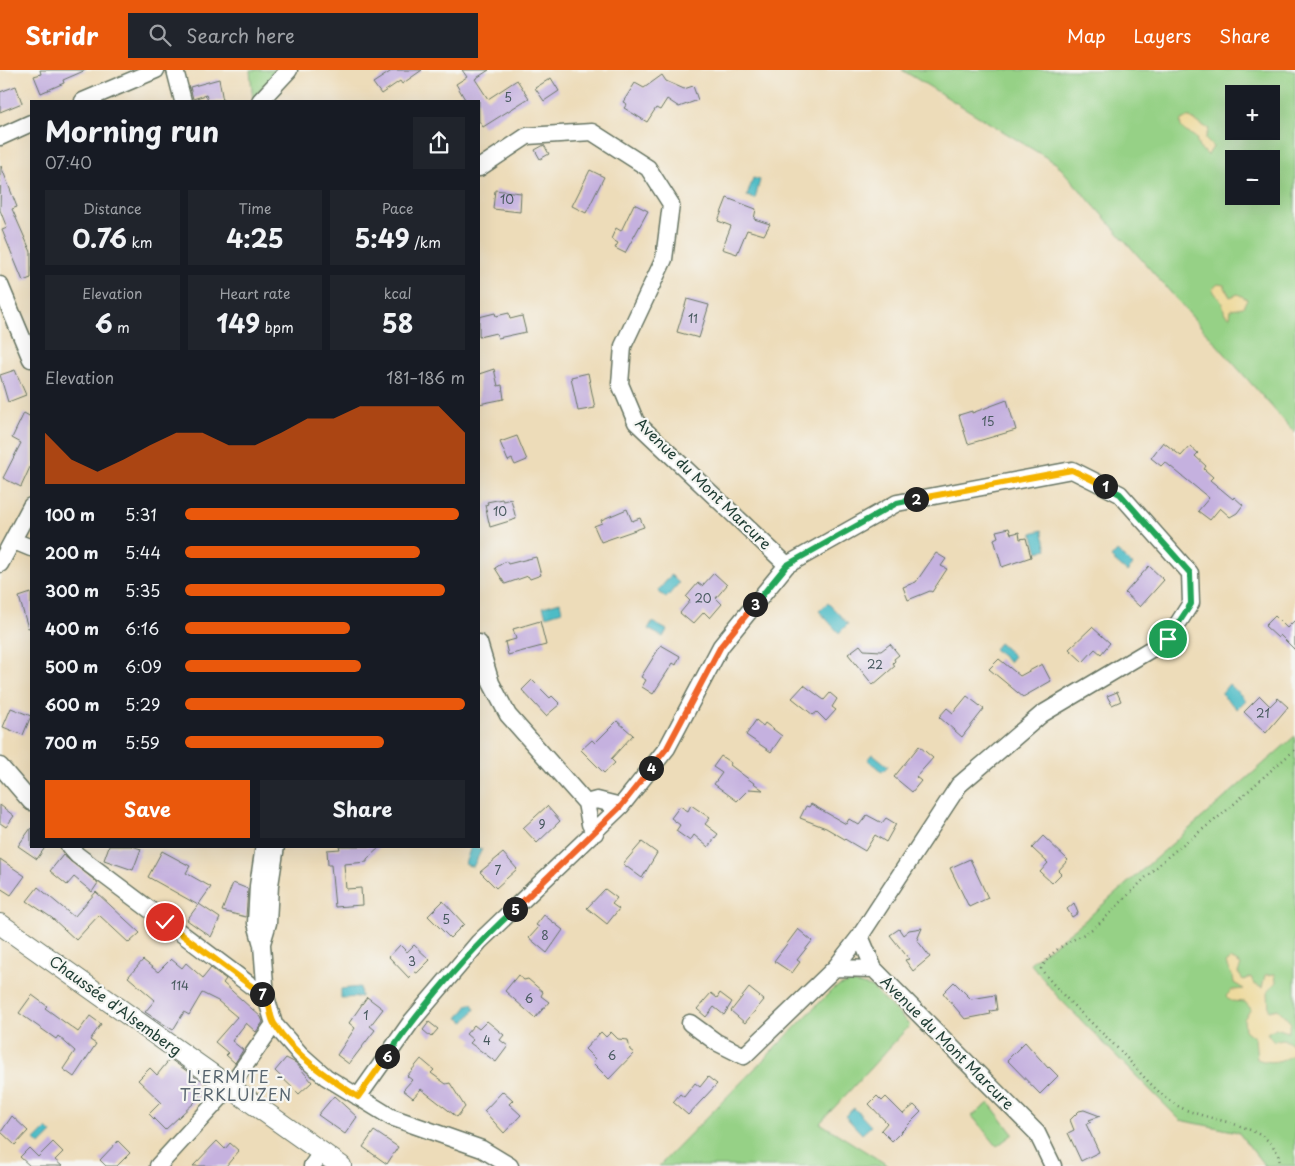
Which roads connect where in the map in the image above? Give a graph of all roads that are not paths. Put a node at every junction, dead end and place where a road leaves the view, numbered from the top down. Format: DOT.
graph roads {
  1 [pos="156,70"];
  2 [pos="175,70"];
  3 [pos="289,70"];
  4 [pos="85,100"];
  5 [pos="183,100"];
  6 [pos="261,100"];
  7 [pos="30,123"];
  8 [pos="0,137"];
  9 [pos="480,167"];
  10 [pos="0,285"];
  11 [pos="30,357"];
  12 [pos="30,508"];
  13 [pos="14,541"];
  14 [pos="30,548"];
  15 [pos="0,564"];
  16 [pos="787,565"];
  17 [pos="480,646"];
  18 [pos="0,766"];
  19 [pos="30,801"];
  20 [pos="586,803"];
  21 [pos="621,806"];
  22 [pos="595,833"];
  23 [pos="71,848"];
  24 [pos="264,848"];
  25 [pos="276,848"];
  26 [pos="0,924"];
  27 [pos="860,936"];
  28 [pos="262,945"];
  29 [pos="835,968"];
  30 [pos="874,969"];
  31 [pos="266,997"];
  32 [pos="690,1023"];
  33 [pos="274,1024"];
  34 [pos="230,1088"];
  35 [pos="358,1097"];
  36 [pos="317,1159"];
  37 [pos="158,1166"];
  38 [pos="341,1166"];
  39 [pos="510,1166"];
  40 [pos="1053,1166"];
  1 -- 4 [label="street"];
  2 -- 5 [label="street"];
  3 -- 6 [label="street"];
  7 -- 8 [label="street"];
  9 -- 16 [label="street, Avenue du Mont Marcure"];
  10 -- 11 [label="street"];
  12 -- 13 [label="street"];
  13 -- 14 [label="street"];
  13 -- 15 [label="street"];
  16 -- 21 [label="street"];
  16 -- 27 [label="street"];
  17 -- 20 [label="street"];
  18 -- 19 [label="street"];
  20 -- 21 [label="street"];
  20 -- 22 [label="street"];
  21 -- 22 [label="street"];
  22 -- 35 [label="street"];
  23 -- 31 [label="street"];
  24 -- 28 [label="street"];
  25 -- 28 [label="street"];
  26 -- 34 [label="main road, Chaussée d'Alsemberg"];
  27 -- 29 [label="street"];
  27 -- 30 [label="street, Avenue du Mont Marcure"];
  28 -- 31 [label="street"];
  29 -- 30 [label="street"];
  29 -- 32 [label="street"];
  30 -- 40 [label="street, Avenue du Mont Marcure"];
  31 -- 33 [label="street"];
  33 -- 34 [label="street"];
  33 -- 35 [label="street"];
  34 -- 36 [label="main road, Chaussée d'Alsemberg"];
  34 -- 37 [label="street"];
  35 -- 39 [label="street"];
  36 -- 38 [label="main road, Chaussée d'Alsemberg"];
}
